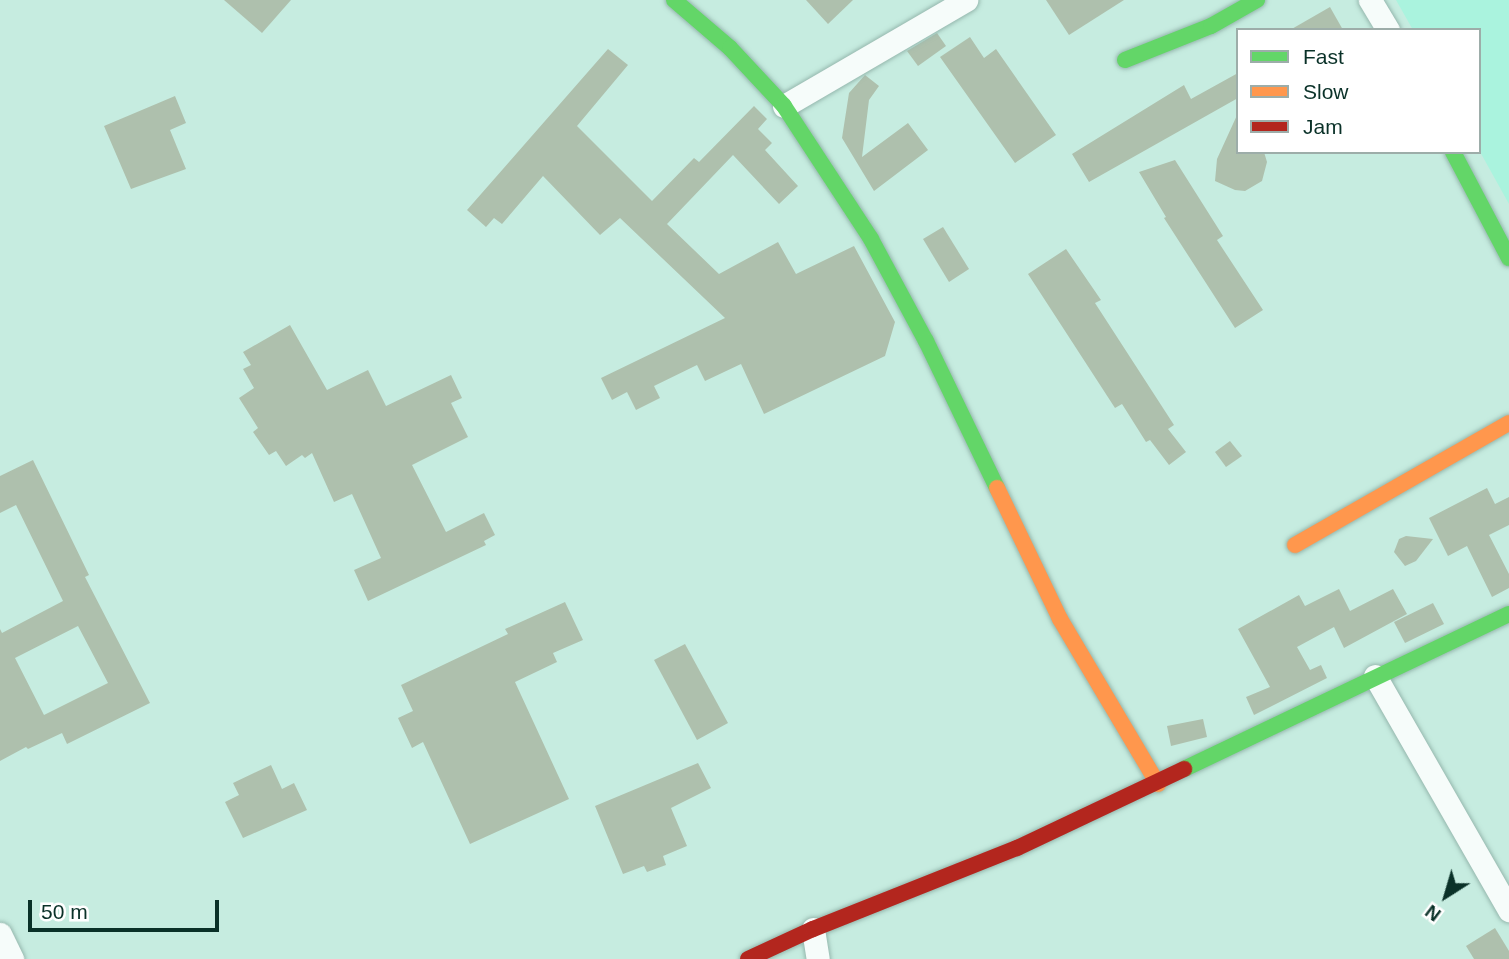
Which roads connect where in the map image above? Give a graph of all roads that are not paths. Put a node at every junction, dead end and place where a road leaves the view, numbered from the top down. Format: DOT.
graph roads {
  1 [pos="674,0"];
  2 [pos="966,0"];
  3 [pos="1257,0"];
  4 [pos="1370,0"];
  5 [pos="1387,28"];
  6 [pos="1125,60"];
  7 [pos="784,106"];
  8 [pos="1453,154"];
  9 [pos="1509,258"];
  10 [pos="1509,423"];
  11 [pos="1295,545"];
  12 [pos="1509,614"];
  13 [pos="1375,676"];
  14 [pos="1157,784"];
  15 [pos="1509,909"];
  16 [pos="813,929"];
  17 [pos="0,934"];
  18 [pos="12,959"];
  19 [pos="748,959"];
  20 [pos="818,959"];
  1 -- 7 [label="street"];
  2 -- 7 [label="street"];
  3 -- 6 [label="street"];
  4 -- 5 [label="street"];
  7 -- 14 [label="street"];
  8 -- 9 [label="street"];
  10 -- 11 [label="street"];
  12 -- 13 [label="street"];
  13 -- 14 [label="street"];
  13 -- 15 [label="street"];
  14 -- 16 [label="street"];
  16 -- 19 [label="street"];
  16 -- 20 [label="street"];
  17 -- 18 [label="street"];
}
